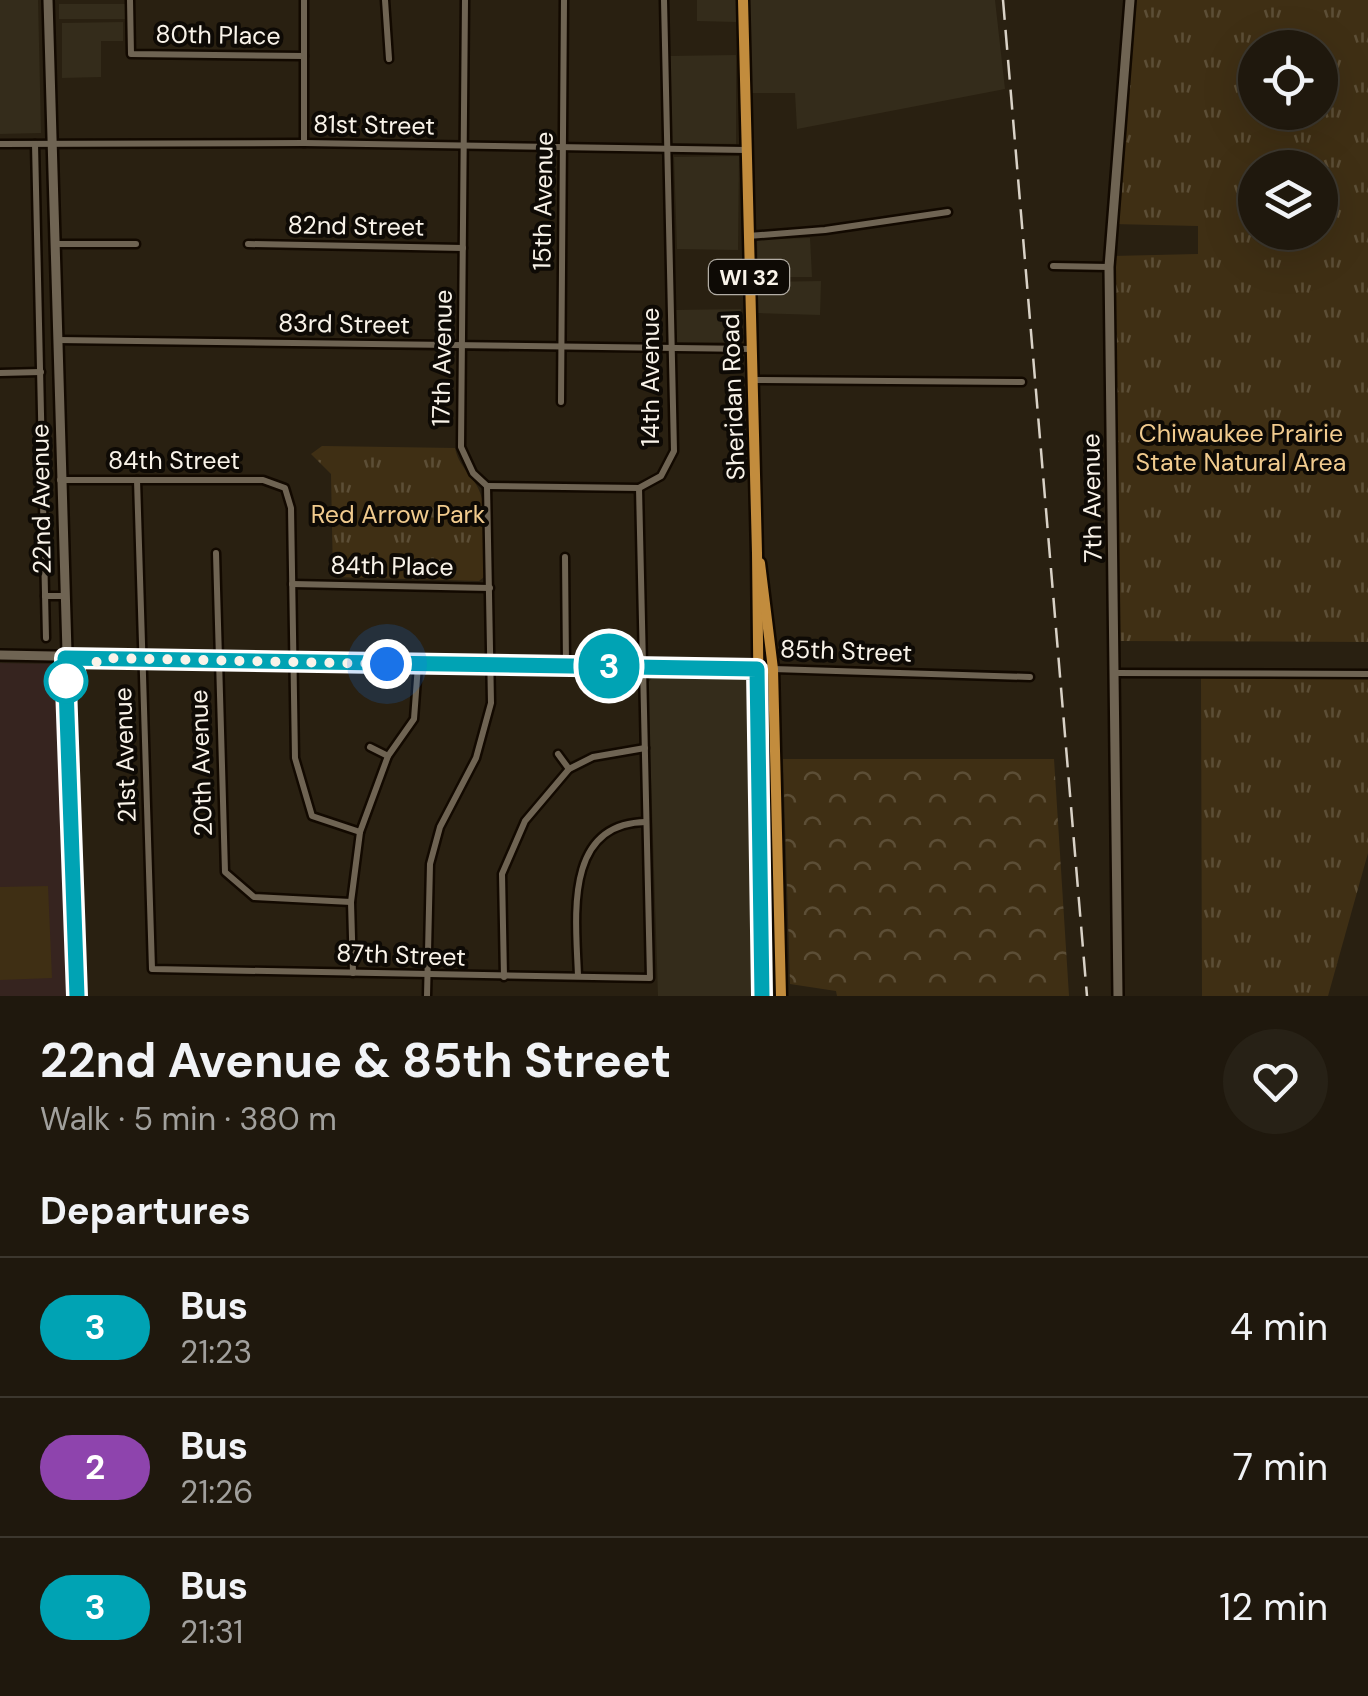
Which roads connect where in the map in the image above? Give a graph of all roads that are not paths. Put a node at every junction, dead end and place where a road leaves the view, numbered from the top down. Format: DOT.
graph roads {
  1 [pos="48,0"];
  2 [pos="130,0"];
  3 [pos="304,0"];
  4 [pos="385,0"];
  5 [pos="465,0"];
  6 [pos="564,0"];
  7 [pos="664,0"];
  8 [pos="742,0"];
  9 [pos="1130,0"];
  10 [pos="304,56"];
  11 [pos="389,60"];
  12 [pos="53,143"];
  13 [pos="304,143"];
  14 [pos="0,144"];
  15 [pos="35,144"];
  16 [pos="466,147"];
  17 [pos="564,148"];
  18 [pos="666,150"];
  19 [pos="747,150"];
  20 [pos="948,212"];
  21 [pos="748,236"];
  22 [pos="55,244"];
  23 [pos="136,244"];
  24 [pos="248,244"];
  25 [pos="462,248"];
  26 [pos="1053,266"];
  27 [pos="1109,267"];
  28 [pos="57,340"];
  29 [pos="463,346"];
  30 [pos="561,347"];
  31 [pos="671,348"];
  32 [pos="751,349"];
  33 [pos="41,372"];
  34 [pos="0,374"];
  35 [pos="752,380"];
  36 [pos="1022,382"];
  37 [pos="561,402"];
  38 [pos="60,480"];
  39 [pos="138,480"];
  40 [pos="487,486"];
  41 [pos="639,488"];
  42 [pos="216,554"];
  43 [pos="757,554"];
  44 [pos="565,557"];
  45 [pos="292,584"];
  46 [pos="490,588"];
  47 [pos="45,596"];
  48 [pos="63,596"];
  49 [pos="46,638"];
  50 [pos="0,656"];
  51 [pos="65,658"];
  52 [pos="142,658"];
  53 [pos="218,659"];
  54 [pos="294,662"];
  55 [pos="490,664"];
  56 [pos="418,665"];
  57 [pos="566,665"];
  58 [pos="643,666"];
  59 [pos="757,669"];
  60 [pos="774,669"];
  61 [pos="1114,674"];
  62 [pos="1368,674"];
  63 [pos="1030,677"];
  64 [pos="370,747"];
  65 [pos="645,748"];
  66 [pos="558,754"];
  67 [pos="388,756"];
  68 [pos="570,770"];
  69 [pos="646,822"];
  70 [pos="360,832"];
  71 [pos="351,902"];
  72 [pos="152,969"];
  73 [pos="354,973"];
  74 [pos="428,976"];
  75 [pos="578,976"];
  76 [pos="504,978"];
  77 [pos="78,996"];
  78 [pos="428,996"];
  79 [pos="762,996"];
  80 [pos="780,996"];
  81 [pos="1118,996"];
  1 -- 12 [label="street, 22nd Avenue"];
  2 -- 10 [label="street, 80th Place"];
  3 -- 10 [label="street"];
  4 -- 11 [label="street"];
  5 -- 16 [label="street, 17th Avenue"];
  6 -- 17 [label="street, 15th Avenue"];
  7 -- 18 [label="street, 14th Avenue"];
  8 -- 19 [label="main road, Sheridan Road / WI 32"];
  9 -- 27 [label="street, 7th Avenue"];
  10 -- 13 [label="street"];
  12 -- 13 [label="street, 81st Street"];
  12 -- 15 [label="street, 81st Street"];
  12 -- 22 [label="street, 22nd Avenue"];
  13 -- 16 [label="street, 81st Street"];
  14 -- 15 [label="street, 81st Street"];
  15 -- 33 [label="street"];
  16 -- 17 [label="street, 81st Street"];
  16 -- 25 [label="street, 17th Avenue"];
  17 -- 18 [label="street, 81st Street"];
  17 -- 30 [label="street, 15th Avenue"];
  18 -- 19 [label="street, 81st Street"];
  18 -- 31 [label="street, 14th Avenue"];
  19 -- 21 [label="main road, Sheridan Road / WI 32"];
  20 -- 21 [label="street"];
  21 -- 32 [label="main road, Sheridan Road / WI 32"];
  22 -- 23 [label="street"];
  22 -- 28 [label="street, 22nd Avenue"];
  24 -- 25 [label="street, 82nd Street"];
  25 -- 29 [label="street, 17th Avenue"];
  26 -- 27 [label="street"];
  27 -- 61 [label="street, 7th Avenue"];
  28 -- 29 [label="street, 83rd Street"];
  28 -- 38 [label="street, 22nd Avenue"];
  29 -- 30 [label="street, 83rd Street"];
  29 -- 40 [label="street, 17th Avenue"];
  30 -- 31 [label="street, 83rd Street"];
  30 -- 37 [label="street, 15th Avenue"];
  31 -- 32 [label="street, 83rd Street"];
  31 -- 41 [label="street, 14th Avenue"];
  32 -- 35 [label="main road, Sheridan Road / WI 32"];
  33 -- 34 [label="street"];
  33 -- 47 [label="street"];
  35 -- 36 [label="street"];
  35 -- 43 [label="main road, Sheridan Road / WI 32"];
  38 -- 39 [label="street, 84th Street"];
  38 -- 48 [label="street, 22nd Avenue"];
  39 -- 45 [label="street, 84th Street"];
  39 -- 52 [label="street, 21st Avenue"];
  40 -- 41 [label="street"];
  40 -- 46 [label="street"];
  41 -- 58 [label="street"];
  42 -- 53 [label="street, 20th Avenue"];
  43 -- 59 [label="main road, Sheridan Road / WI 32"];
  43 -- 60 [label="main road, Sheridan Road / WI 32"];
  44 -- 57 [label="street"];
  45 -- 46 [label="street, 84th Place"];
  45 -- 54 [label="street"];
  46 -- 55 [label="street"];
  47 -- 48 [label="street"];
  47 -- 49 [label="street"];
  48 -- 51 [label="street, 22nd Avenue"];
  50 -- 51 [label="street, 85th Street"];
  51 -- 52 [label="street, 85th Street"];
  51 -- 77 [label="street, 22nd Avenue"];
  52 -- 53 [label="street, 85th Street"];
  52 -- 72 [label="street, 21st Avenue"];
  53 -- 54 [label="street, 85th Street"];
  53 -- 71 [label="street, 20th Avenue"];
  54 -- 56 [label="street, 85th Street"];
  54 -- 70 [label="street"];
  55 -- 56 [label="street, 85th Street"];
  55 -- 57 [label="street, 85th Street"];
  55 -- 74 [label="street"];
  56 -- 67 [label="street"];
  57 -- 58 [label="street, 85th Street"];
  58 -- 59 [label="street, 85th Street"];
  58 -- 65 [label="street"];
  59 -- 60 [label="street, 85th Street"];
  59 -- 79 [label="main road, Sheridan Road / WI 32"];
  60 -- 63 [label="street, 85th Street"];
  60 -- 80 [label="main road, Sheridan Road / WI 32"];
  61 -- 62 [label="street"];
  61 -- 81 [label="street, 7th Avenue"];
  64 -- 67 [label="street"];
  65 -- 68 [label="street"];
  65 -- 69 [label="street"];
  66 -- 68 [label="street"];
  67 -- 70 [label="street"];
  68 -- 76 [label="street"];
  69 -- 75 [label="street"];
  69 -- 75 [label="street, 87th Street"];
  70 -- 71 [label="street"];
  71 -- 73 [label="street"];
  72 -- 73 [label="street, 87th Street"];
  73 -- 74 [label="street, 87th Street"];
  74 -- 76 [label="street, 87th Street"];
  74 -- 78 [label="street"];
  75 -- 76 [label="street, 87th Street"];
}
